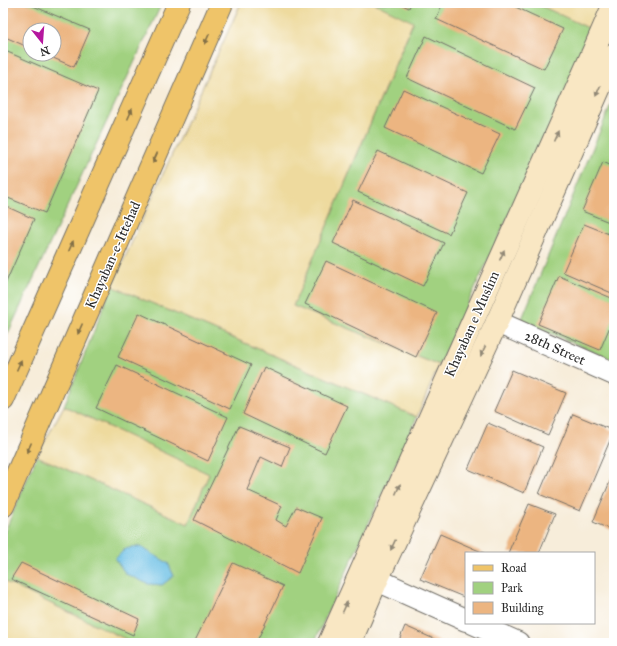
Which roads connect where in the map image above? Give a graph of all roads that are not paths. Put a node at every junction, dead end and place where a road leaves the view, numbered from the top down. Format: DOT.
graph roads {
  1 [pos="179,3"];
  2 [pos="222,3"];
  3 [pos="614,4"];
  4 [pos="613,59"];
  5 [pos="534,211"];
  6 [pos="497,322"];
  7 [pos="614,374"];
  8 [pos="3,400"];
  9 [pos="445,410"];
  10 [pos="3,506"];
  11 [pos="377,580"];
  12 [pos="465,620"];
  13 [pos="475,624"];
  14 [pos="329,643"];
  15 [pos="350,643"];
  16 [pos="518,643"];
  8 -- 1 [label="main road, one-way"];
  2 -- 10 [label="main road, Khayaban-e-Ittehad, one-way"];
  5 -- 3 [label="street, Khayaban e Muslim, one-way"];
  4 -- 5 [label="street, Khayaban e Muslim, one-way"];
  5 -- 6 [label="street, Khayaban e Muslim"];
  9 -- 5 [label="street, Khayaban e Muslim, one-way"];
  6 -- 7 [label="street, 28th Street"];
  6 -- 9 [label="street, Khayaban e Muslim, one-way"];
  9 -- 11 [label="street, Khayaban e Muslim, one-way"];
  14 -- 9 [label="street, Khayaban e Muslim, one-way"];
  11 -- 12 [label="street"];
  11 -- 15 [label="street, Khayaban e Muslim"];
  13 -- 16 [label="street"];
}
